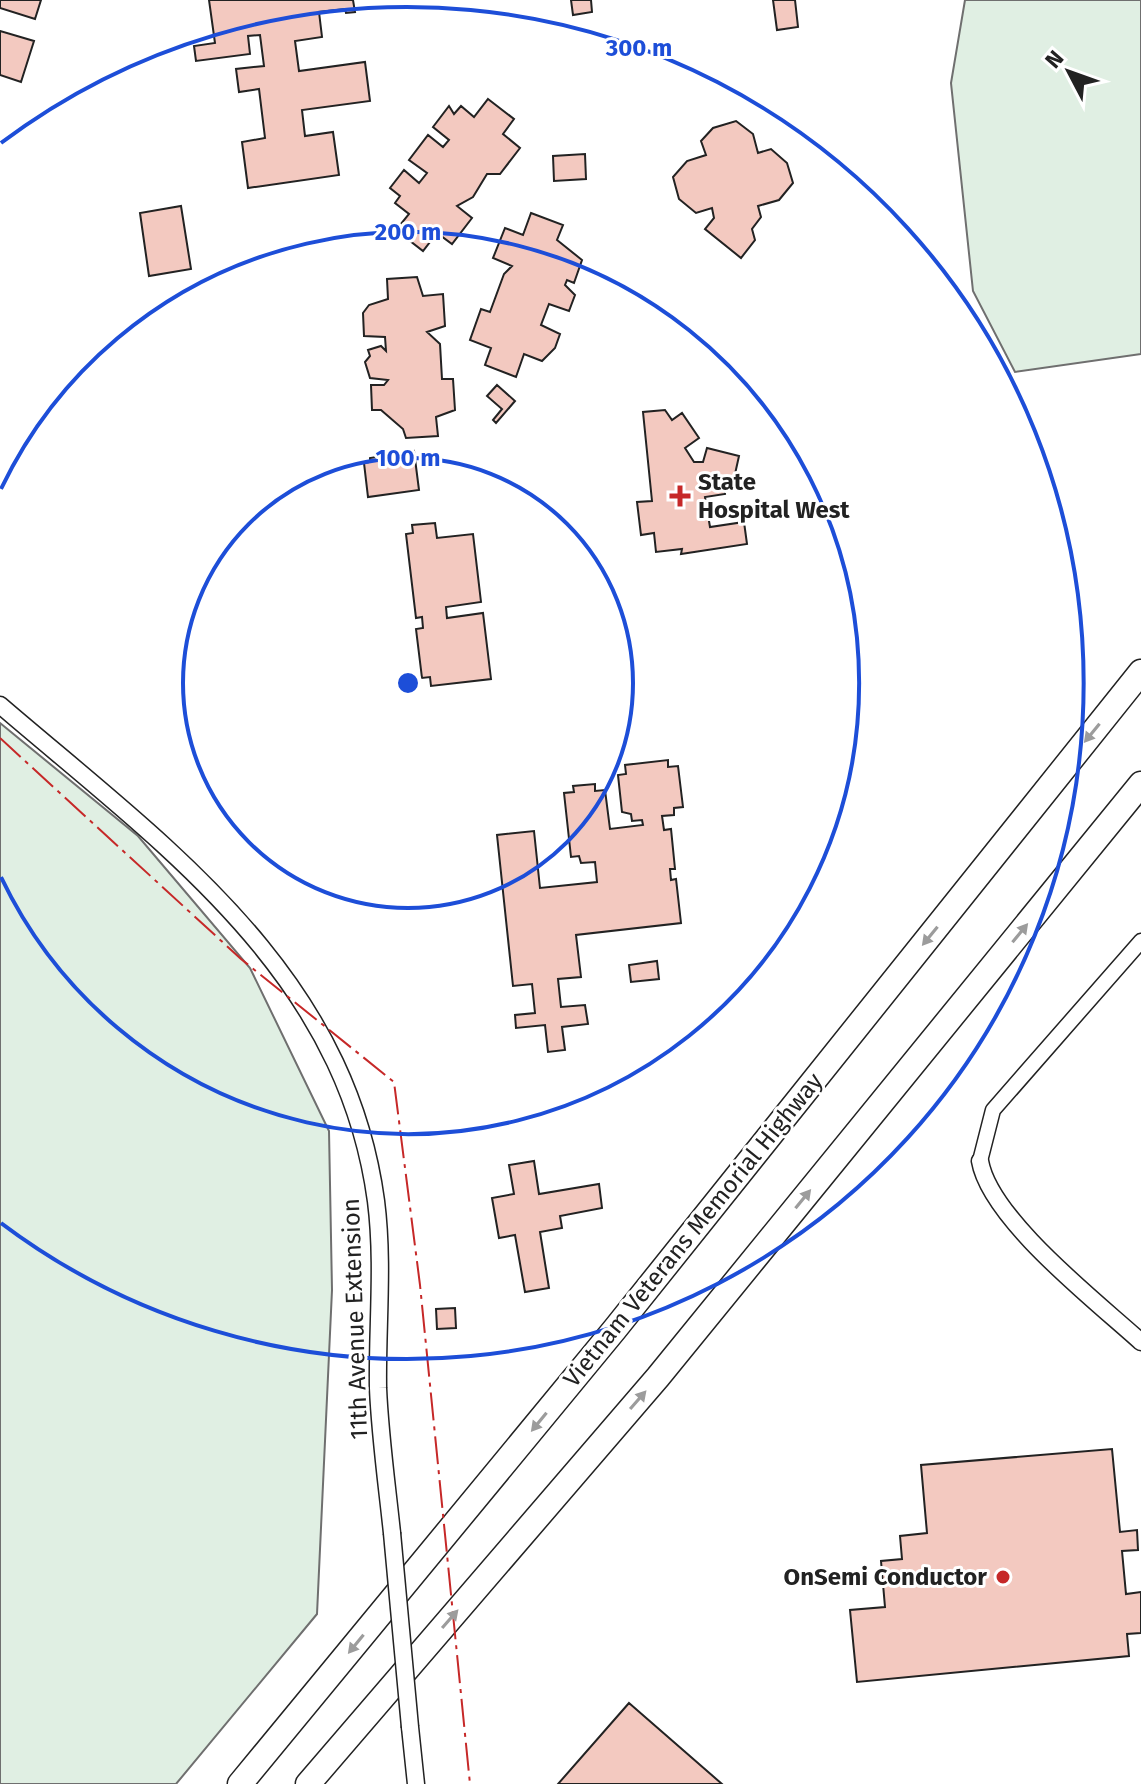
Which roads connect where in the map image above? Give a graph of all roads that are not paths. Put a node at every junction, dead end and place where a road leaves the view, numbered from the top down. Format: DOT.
graph roads {
  1 [pos="1141,672"];
  2 [pos="0,705"];
  3 [pos="1141,784"];
  4 [pos="1141,941"];
  5 [pos="980,1161"];
  6 [pos="1141,1342"];
  7 [pos="240,1784"];
  8 [pos="308,1784"];
  9 [pos="416,1784"];
  1 -- 7 [label="highway, Vietnam Veterans Memorial Highway, one-way"];
  2 -- 9 [label="street, 11th Avenue Extension, bridge"];
  8 -- 3 [label="highway, one-way"];
  4 -- 5 [label="street"];
  5 -- 6 [label="street"];
}
